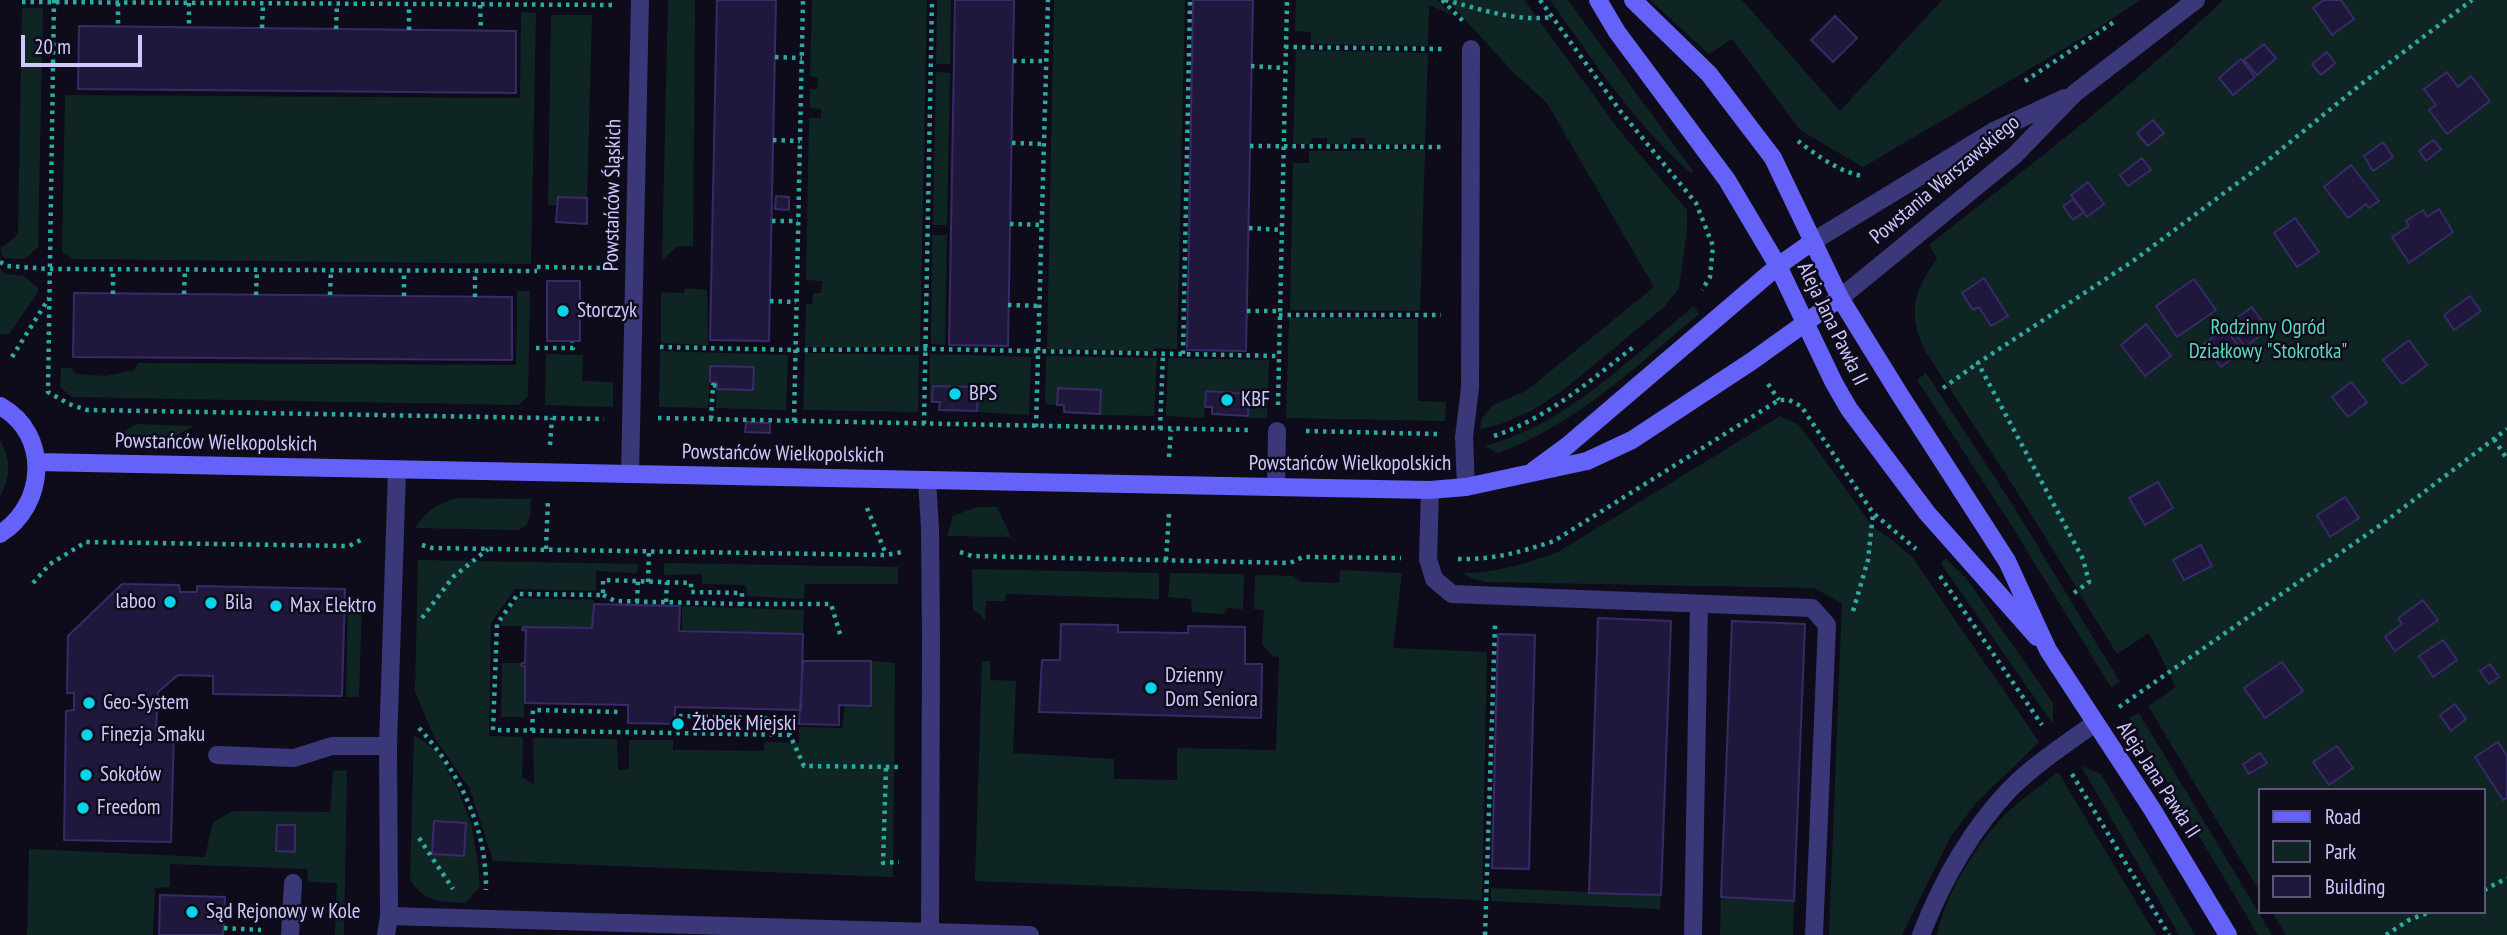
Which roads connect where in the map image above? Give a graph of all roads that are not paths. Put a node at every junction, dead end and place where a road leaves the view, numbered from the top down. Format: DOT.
graph roads {
  1 [pos="640,0"];
  2 [pos="1598,0"];
  3 [pos="1633,0"];
  4 [pos="2196,0"];
  5 [pos="1471,49"];
  6 [pos="2074,93"];
  7 [pos="1812,242"];
  8 [pos="1778,266"];
  9 [pos="1840,298"];
  10 [pos="1805,323"];
  11 [pos="3,405"];
  12 [pos="1277,430"];
  13 [pos="37,462"];
  14 [pos="397,470"];
  15 [pos="630,474"];
  16 [pos="1527,475"];
  17 [pos="927,480"];
  18 [pos="1276,487"];
  19 [pos="1466,487"];
  20 [pos="1430,489"];
  21 [pos="0,534"];
  22 [pos="1699,604"];
  23 [pos="2049,650"];
  24 [pos="2095,723"];
  25 [pos="388,747"];
  26 [pos="217,755"];
  27 [pos="293,883"];
  28 [pos="389,916"];
  29 [pos="920,933"];
  30 [pos="290,935"];
  31 [pos="386,935"];
  32 [pos="1030,935"];
  33 [pos="1693,935"];
  34 [pos="1814,935"];
  35 [pos="1921,935"];
  36 [pos="2228,935"];
  1 -- 15 [label="street, Powstańców Śląskich"];
  2 -- 8 [label="street, Aleja Jana Pawła II"];
  3 -- 7 [label="street, Aleja Jana Pawła II"];
  4 -- 6 [label="street, Powstania Warszawskiego"];
  5 -- 19 [label="street"];
  6 -- 7 [label="street, Powstania Warszawskiego"];
  6 -- 9 [label="street, Powstania Warszawskiego"];
  7 -- 8 [label="street, Powstańców Wielkopolskich"];
  7 -- 9 [label="street, Aleja Jana Pawła II"];
  8 -- 10 [label="street, Aleja Jana Pawła II"];
  8 -- 16 [label="street, Powstańców Wielkopolskich"];
  9 -- 10 [label="street, Powstańców Wielkopolskich"];
  9 -- 23 [label="street, Aleja Jana Pawła II"];
  10 -- 16 [label="street, Powstańców Wielkopolskich"];
  10 -- 23 [label="street, Aleja Jana Pawła II"];
  11 -- 13 [label="street"];
  12 -- 18 [label="street"];
  13 -- 14 [label="street, Powstańców Wielkopolskich"];
  13 -- 21 [label="street"];
  14 -- 15 [label="street, Powstańców Wielkopolskich"];
  14 -- 25 [label="street"];
  15 -- 17 [label="street, Powstańców Wielkopolskich"];
  16 -- 19 [label="street, Powstańców Wielkopolskich"];
  17 -- 18 [label="street, Powstańców Wielkopolskich"];
  17 -- 29 [label="street"];
  18 -- 20 [label="street, Powstańców Wielkopolskich"];
  19 -- 20 [label="street, Powstańców Wielkopolskich"];
  20 -- 22 [label="street"];
  22 -- 33 [label="street"];
  22 -- 34 [label="street"];
  23 -- 24 [label="street, Aleja Jana Pawła II"];
  24 -- 35 [label="street"];
  24 -- 36 [label="street, Aleja Jana Pawła II"];
  25 -- 26 [label="street"];
  25 -- 28 [label="street"];
  27 -- 30 [label="street"];
  28 -- 29 [label="street"];
  28 -- 31 [label="street"];
  29 -- 32 [label="street"];
}
